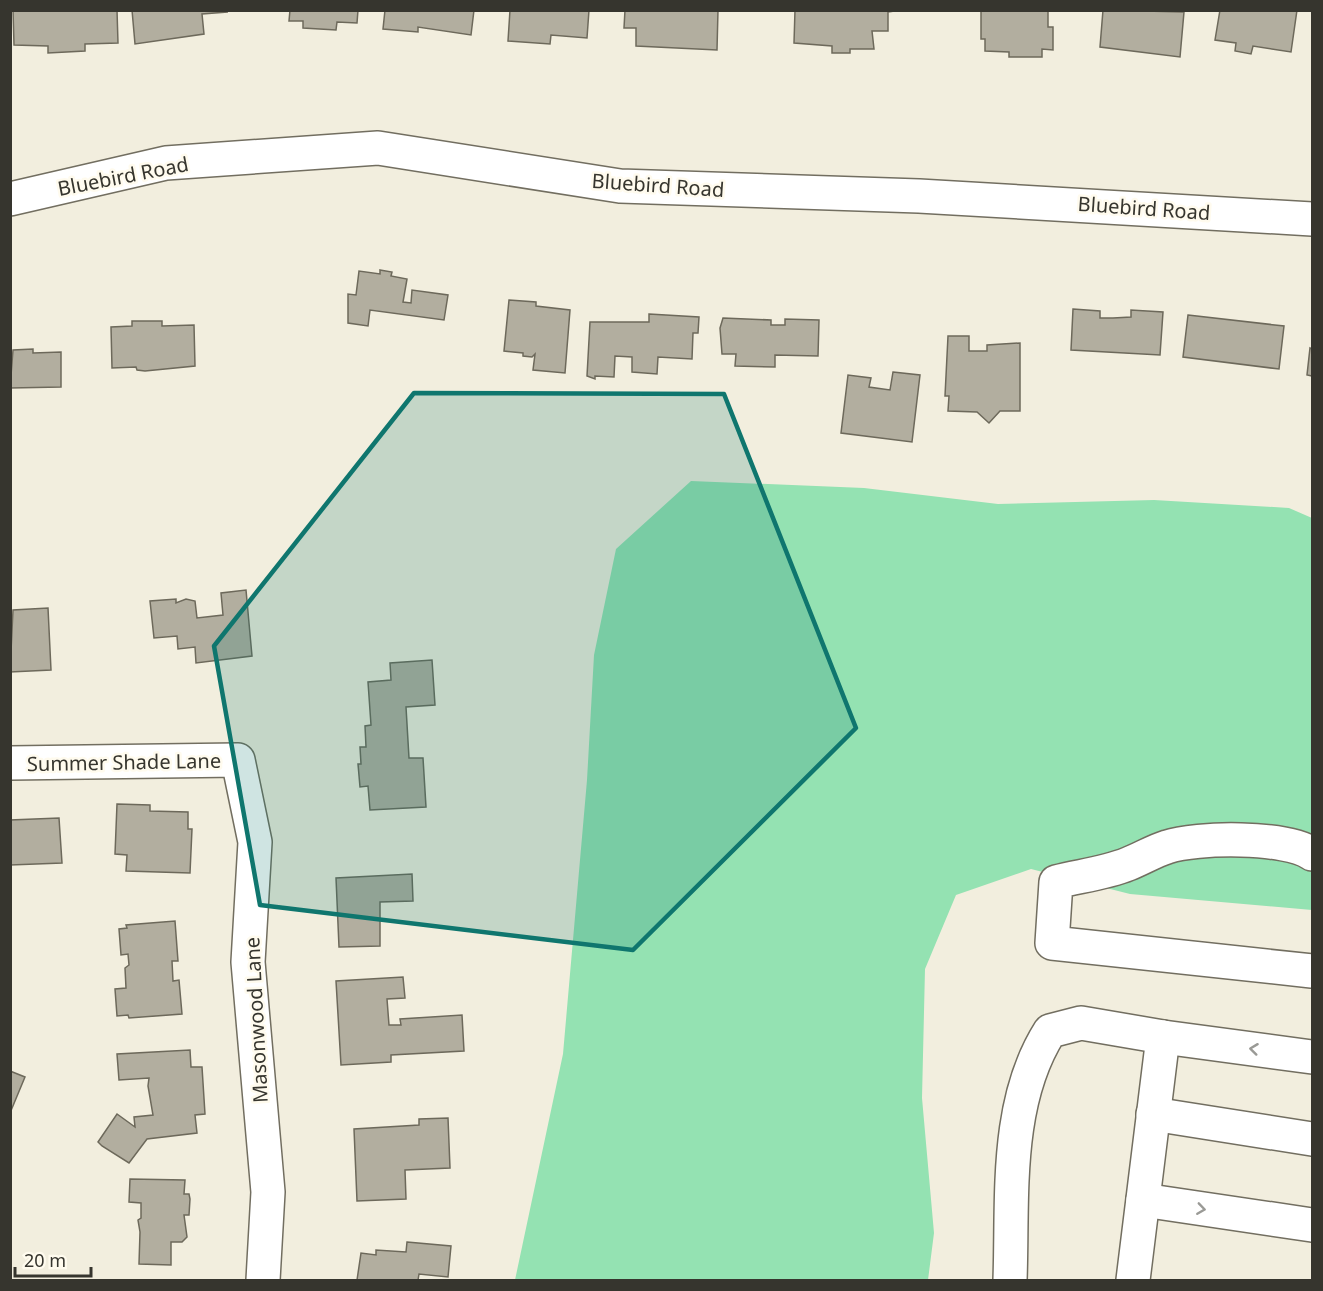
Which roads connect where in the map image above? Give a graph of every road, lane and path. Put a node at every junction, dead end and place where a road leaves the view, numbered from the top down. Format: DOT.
graph roads {
  1 [pos="10,199"];
  2 [pos="1312,219"];
  3 [pos="238,760"];
  4 [pos="10,763"];
  5 [pos="1312,854"];
  6 [pos="1312,970"];
  7 [pos="1163,1038"];
  8 [pos="1312,1057"];
  9 [pos="1153,1114"];
  10 [pos="1312,1139"];
  11 [pos="1143,1200"];
  12 [pos="1312,1225"];
  13 [pos="263,1281"];
  14 [pos="1011,1281"];
  15 [pos="1133,1281"];
  1 -- 2 [label="street, Bluebird Road"];
  3 -- 4 [label="street, Summer Shade Lane"];
  3 -- 13 [label="street, Masonwood Lane"];
  5 -- 6 [label="street"];
  8 -- 7 [label="street, one-way"];
  7 -- 9 [label="street"];
  7 -- 14 [label="street"];
  9 -- 10 [label="street"];
  9 -- 11 [label="street"];
  11 -- 12 [label="street, one-way"];
  11 -- 15 [label="street"];
}
